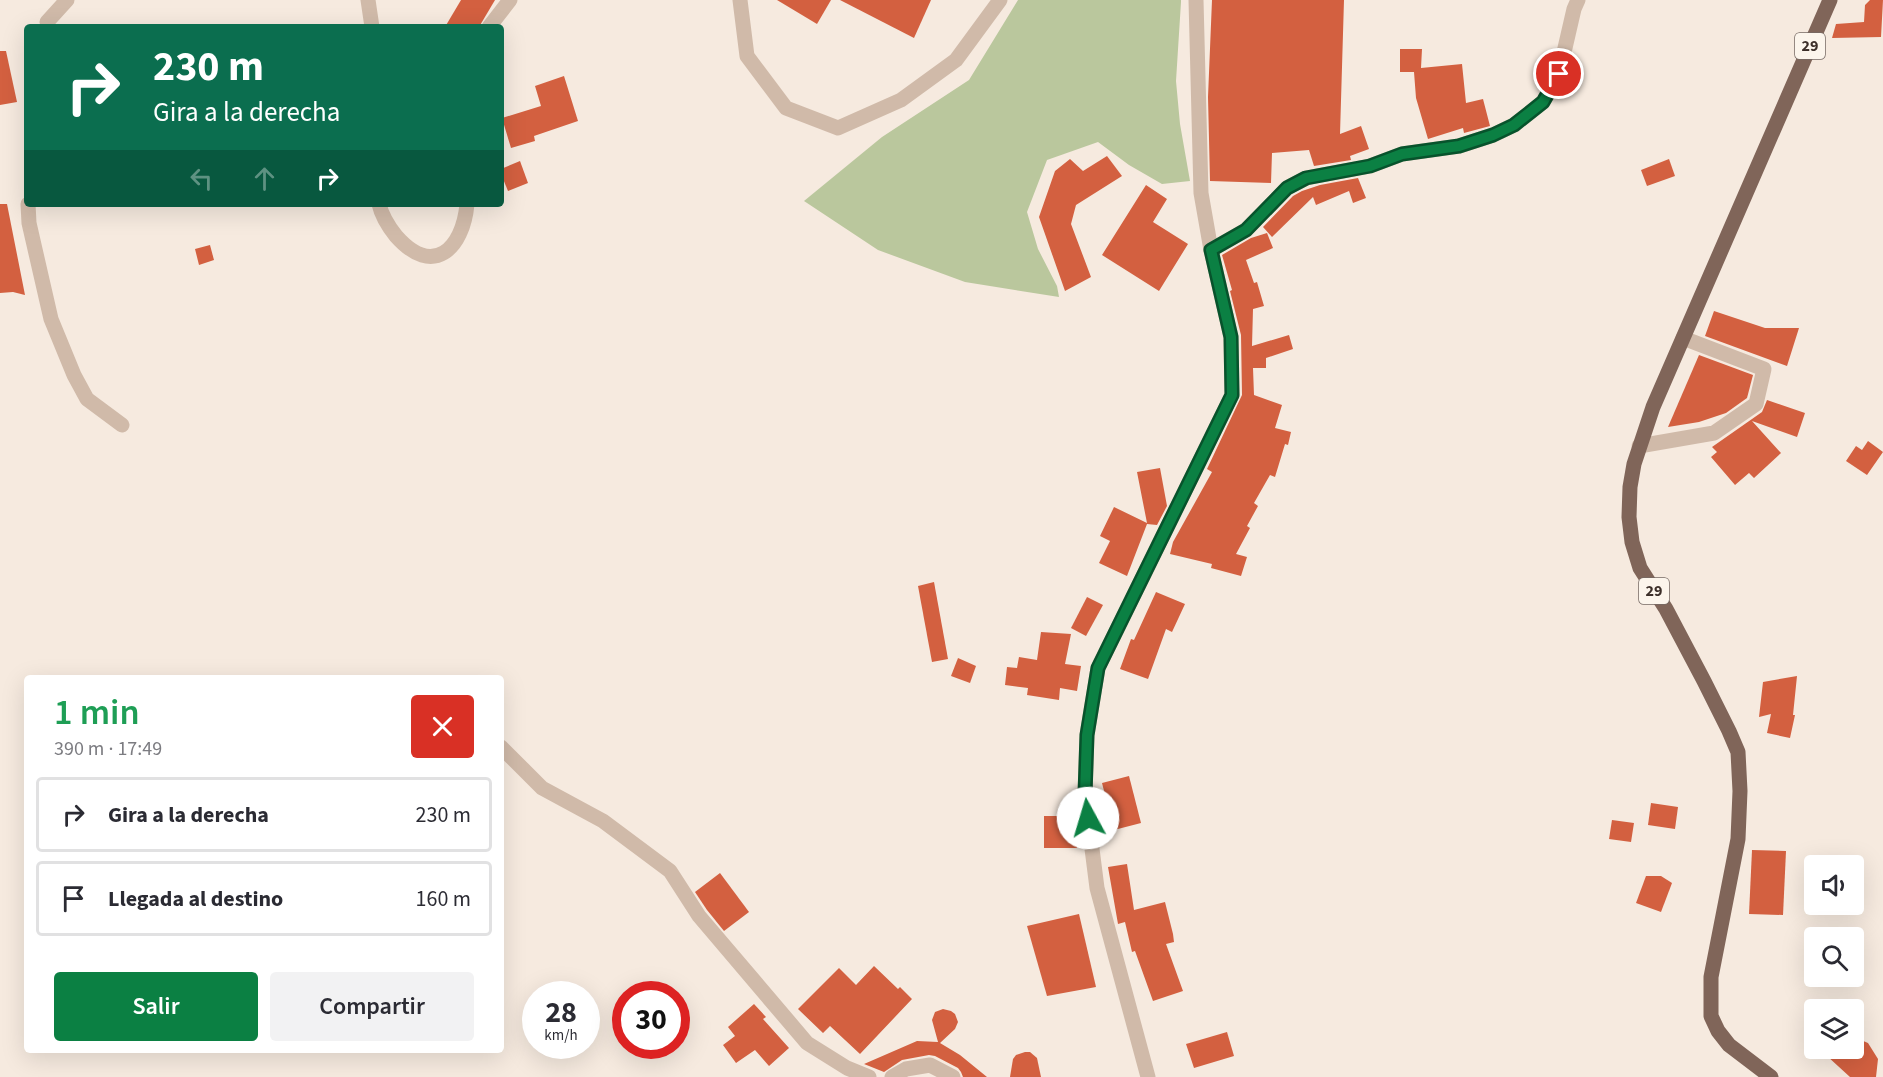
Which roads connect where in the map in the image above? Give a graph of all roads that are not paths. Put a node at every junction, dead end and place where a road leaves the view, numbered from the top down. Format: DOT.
graph roads {
  1 [pos="48,0"];
  2 [pos="67,0"];
  3 [pos="368,0"];
  4 [pos="510,0"];
  5 [pos="740,0"];
  6 [pos="1000,0"];
  7 [pos="1196,0"];
  8 [pos="1578,0"];
  9 [pos="1830,0"];
  10 [pos="47,24"];
  11 [pos="48,24"];
  12 [pos="372,24"];
  13 [pos="491,24"];
  14 [pos="28,207"];
  15 [pos="380,207"];
  16 [pos="467,207"];
  17 [pos="1211,250"];
  18 [pos="1683,338"];
  19 [pos="122,425"];
  20 [pos="1639,446"];
  21 [pos="504,750"];
  22 [pos="869,1077"];
  23 [pos="891,1077"];
  24 [pos="953,1077"];
  25 [pos="1148,1077"];
  26 [pos="1771,1077"];
  1 -- 10 [label="street"];
  2 -- 11 [label="street"];
  3 -- 12 [label="street"];
  4 -- 13 [label="street"];
  5 -- 6 [label="street"];
  7 -- 17 [label="street"];
  8 -- 17 [label="street"];
  9 -- 18 [label="main road, 29"];
  14 -- 19 [label="street"];
  15 -- 16 [label="street"];
  17 -- 25 [label="street"];
  18 -- 20 [label="main road, 29"];
  18 -- 20 [label="street"];
  20 -- 26 [label="main road, 29"];
  21 -- 22 [label="street"];
  23 -- 24 [label="street"];
}
